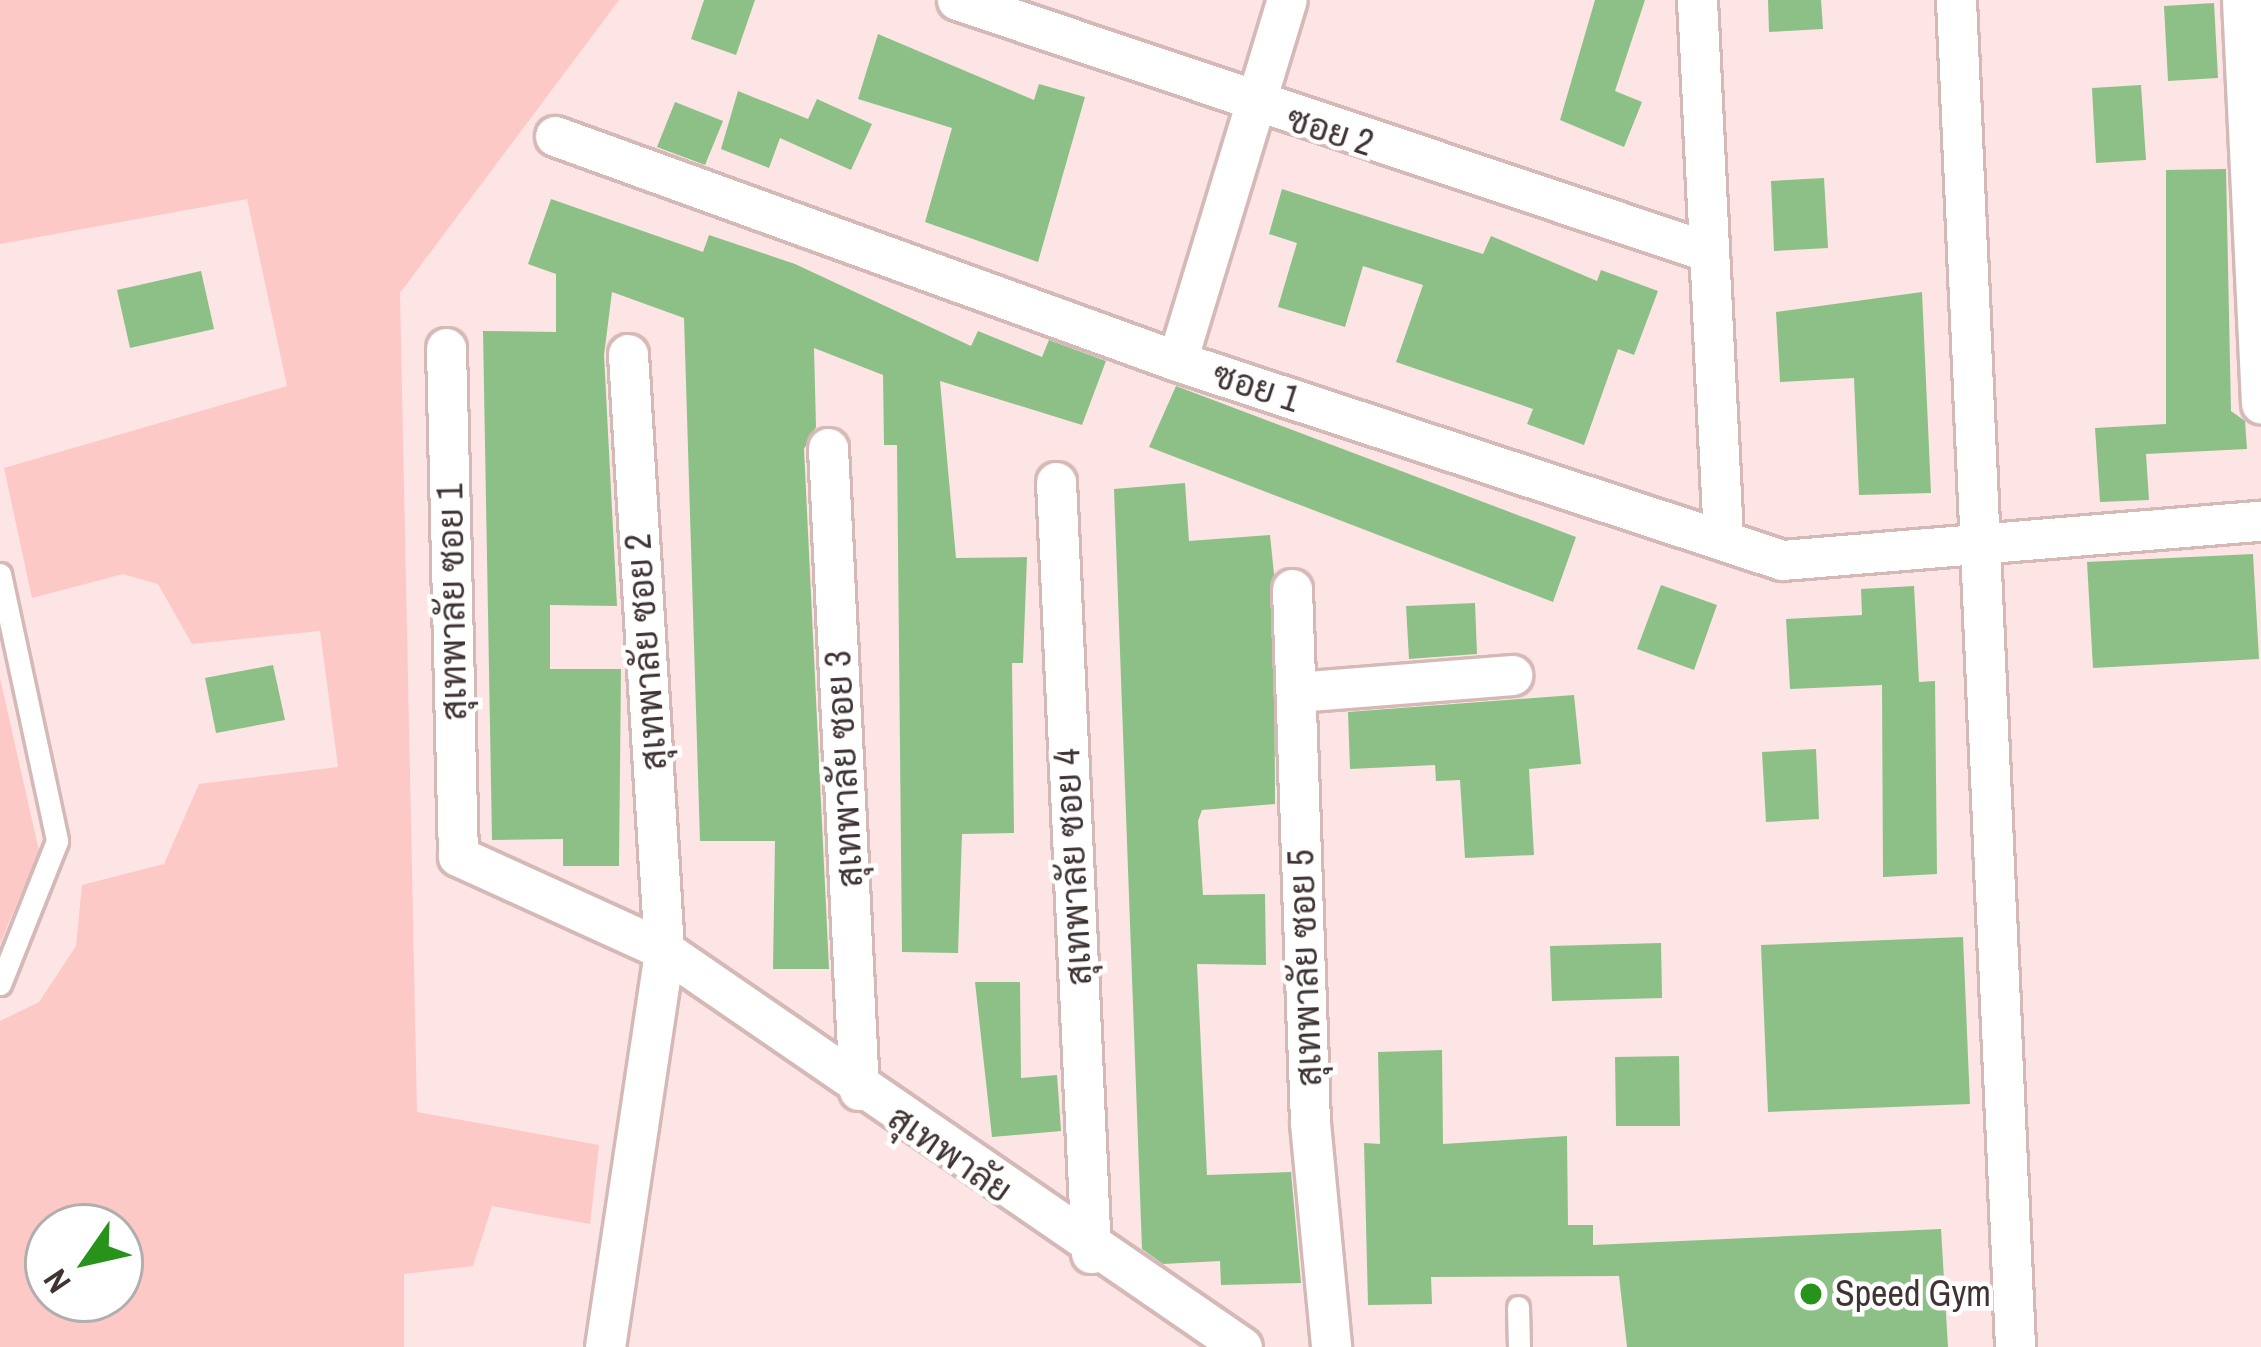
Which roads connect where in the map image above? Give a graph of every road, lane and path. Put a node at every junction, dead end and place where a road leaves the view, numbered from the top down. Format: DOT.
graph roads {
  1 [pos="957,0"];
  2 [pos="1287,0"];
  3 [pos="1697,0"];
  4 [pos="1955,0"];
  5 [pos="2242,0"];
  6 [pos="1255,107"];
  7 [pos="555,136"];
  8 [pos="1706,251"];
  9 [pos="446,348"];
  10 [pos="628,353"];
  11 [pos="1177,362"];
  12 [pos="2261,404"];
  13 [pos="828,448"];
  14 [pos="1056,482"];
  15 [pos="2261,521"];
  16 [pos="1723,538"];
  17 [pos="1974,551"];
  18 [pos="0,574"];
  19 [pos="1292,589"];
  20 [pos="1512,675"];
  21 [pos="1296,692"];
  22 [pos="458,856"];
  23 [pos="664,950"];
  24 [pos="0,984"];
  25 [pos="859,1090"];
  26 [pos="1090,1253"];
  27 [pos="1518,1307"];
  28 [pos="605,1347"];
  29 [pos="1242,1347"];
  30 [pos="1331,1347"];
  31 [pos="1519,1347"];
  32 [pos="2015,1347"];
  1 -- 6 [label="street, ซอย 2"];
  2 -- 6 [label="street"];
  3 -- 8 [label="street"];
  4 -- 17 [label="street"];
  5 -- 12 [label="street"];
  6 -- 8 [label="street, ซอย 2"];
  6 -- 11 [label="street"];
  7 -- 11 [label="street, ซอย 1"];
  8 -- 16 [label="street"];
  9 -- 22 [label="street, สุเทพาลัย ซอย 1"];
  10 -- 23 [label="street, สุเทพาลัย ซอย 2"];
  11 -- 16 [label="street, ซอย 1"];
  13 -- 25 [label="street, สุเทพาลัย ซอย 3"];
  14 -- 26 [label="street, สุเทพาลัย ซอย 4"];
  15 -- 17 [label="street, ซอย 1"];
  16 -- 17 [label="street, ซอย 1"];
  17 -- 32 [label="street"];
  18 -- 24 [label="lane"];
  19 -- 21 [label="street, สุเทพาลัย ซอย 5"];
  20 -- 21 [label="street"];
  21 -- 30 [label="street, สุเทพาลัย ซอย 5"];
  22 -- 23 [label="street, สุเทพาลัย"];
  23 -- 25 [label="street, สุเทพาลัย"];
  23 -- 28 [label="street"];
  25 -- 26 [label="street, สุเทพาลัย"];
  26 -- 29 [label="street, สุเทพาลัย"];
  27 -- 31 [label="lane"];
}
